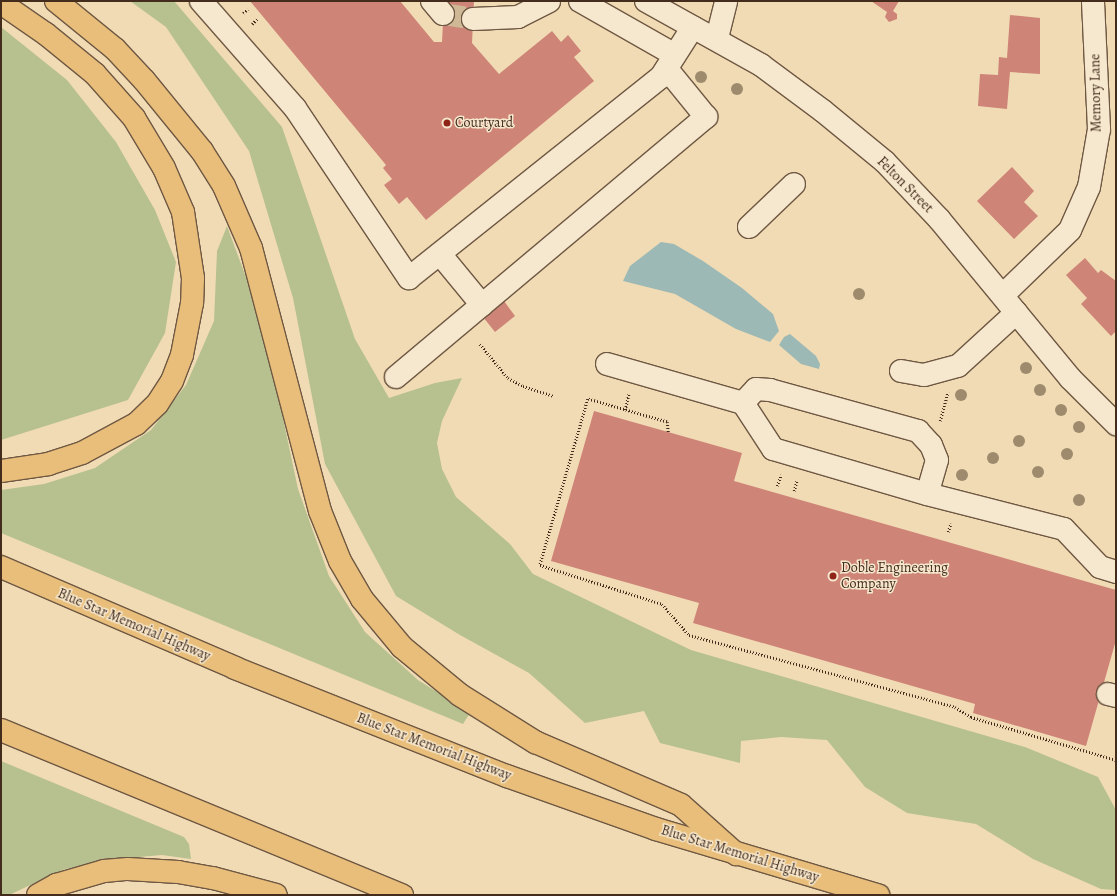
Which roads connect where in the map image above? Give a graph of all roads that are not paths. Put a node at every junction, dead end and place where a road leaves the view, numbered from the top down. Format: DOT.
graph roads {
  1 [pos="56,1"];
  2 [pos="201,1"];
  3 [pos="550,1"];
  4 [pos="580,1"];
  5 [pos="646,1"];
  6 [pos="726,1"];
  7 [pos="1093,1"];
  8 [pos="1,3"];
  9 [pos="473,19"];
  10 [pos="693,27"];
  11 [pos="717,38"];
  12 [pos="671,62"];
  13 [pos="794,184"];
  14 [pos="749,227"];
  15 [pos="440,254"];
  16 [pos="1003,295"];
  17 [pos="482,305"];
  18 [pos="1016,313"];
  19 [pos="607,364"];
  20 [pos="900,371"];
  21 [pos="396,377"];
  22 [pos="743,403"];
  23 [pos="1116,424"];
  24 [pos="1,471"];
  25 [pos="927,494"];
  26 [pos="1,567"];
  27 [pos="1116,572"];
  28 [pos="1,730"];
  29 [pos="736,854"];
  30 [pos="38,895"];
  31 [pos="276,895"];
  32 [pos="402,895"];
  33 [pos="878,895"];
  1 -- 29 [label="highway"];
  2 -- 15 [label="street"];
  3 -- 9 [label="street"];
  4 -- 12 [label="street"];
  5 -- 10 [label="street, Felton Street"];
  6 -- 11 [label="street"];
  7 -- 16 [label="street, Memory Lane"];
  8 -- 24 [label="highway"];
  10 -- 11 [label="street, Felton Street"];
  10 -- 12 [label="street"];
  11 -- 16 [label="street, Felton Street"];
  12 -- 15 [label="street"];
  12 -- 17 [label="street"];
  13 -- 14 [label="street"];
  15 -- 17 [label="street"];
  16 -- 18 [label="street, Felton Street"];
  17 -- 21 [label="street"];
  18 -- 20 [label="street"];
  18 -- 23 [label="street, Felton Street"];
  19 -- 22 [label="street"];
  22 -- 25 [label="street"];
  22 -- 25 [label="street"];
  25 -- 27 [label="street"];
  26 -- 29 [label="highway, Blue Star Memorial Highway"];
  28 -- 32 [label="highway"];
  29 -- 33 [label="highway, Blue Star Memorial Highway"];
  30 -- 31 [label="highway"];
}
